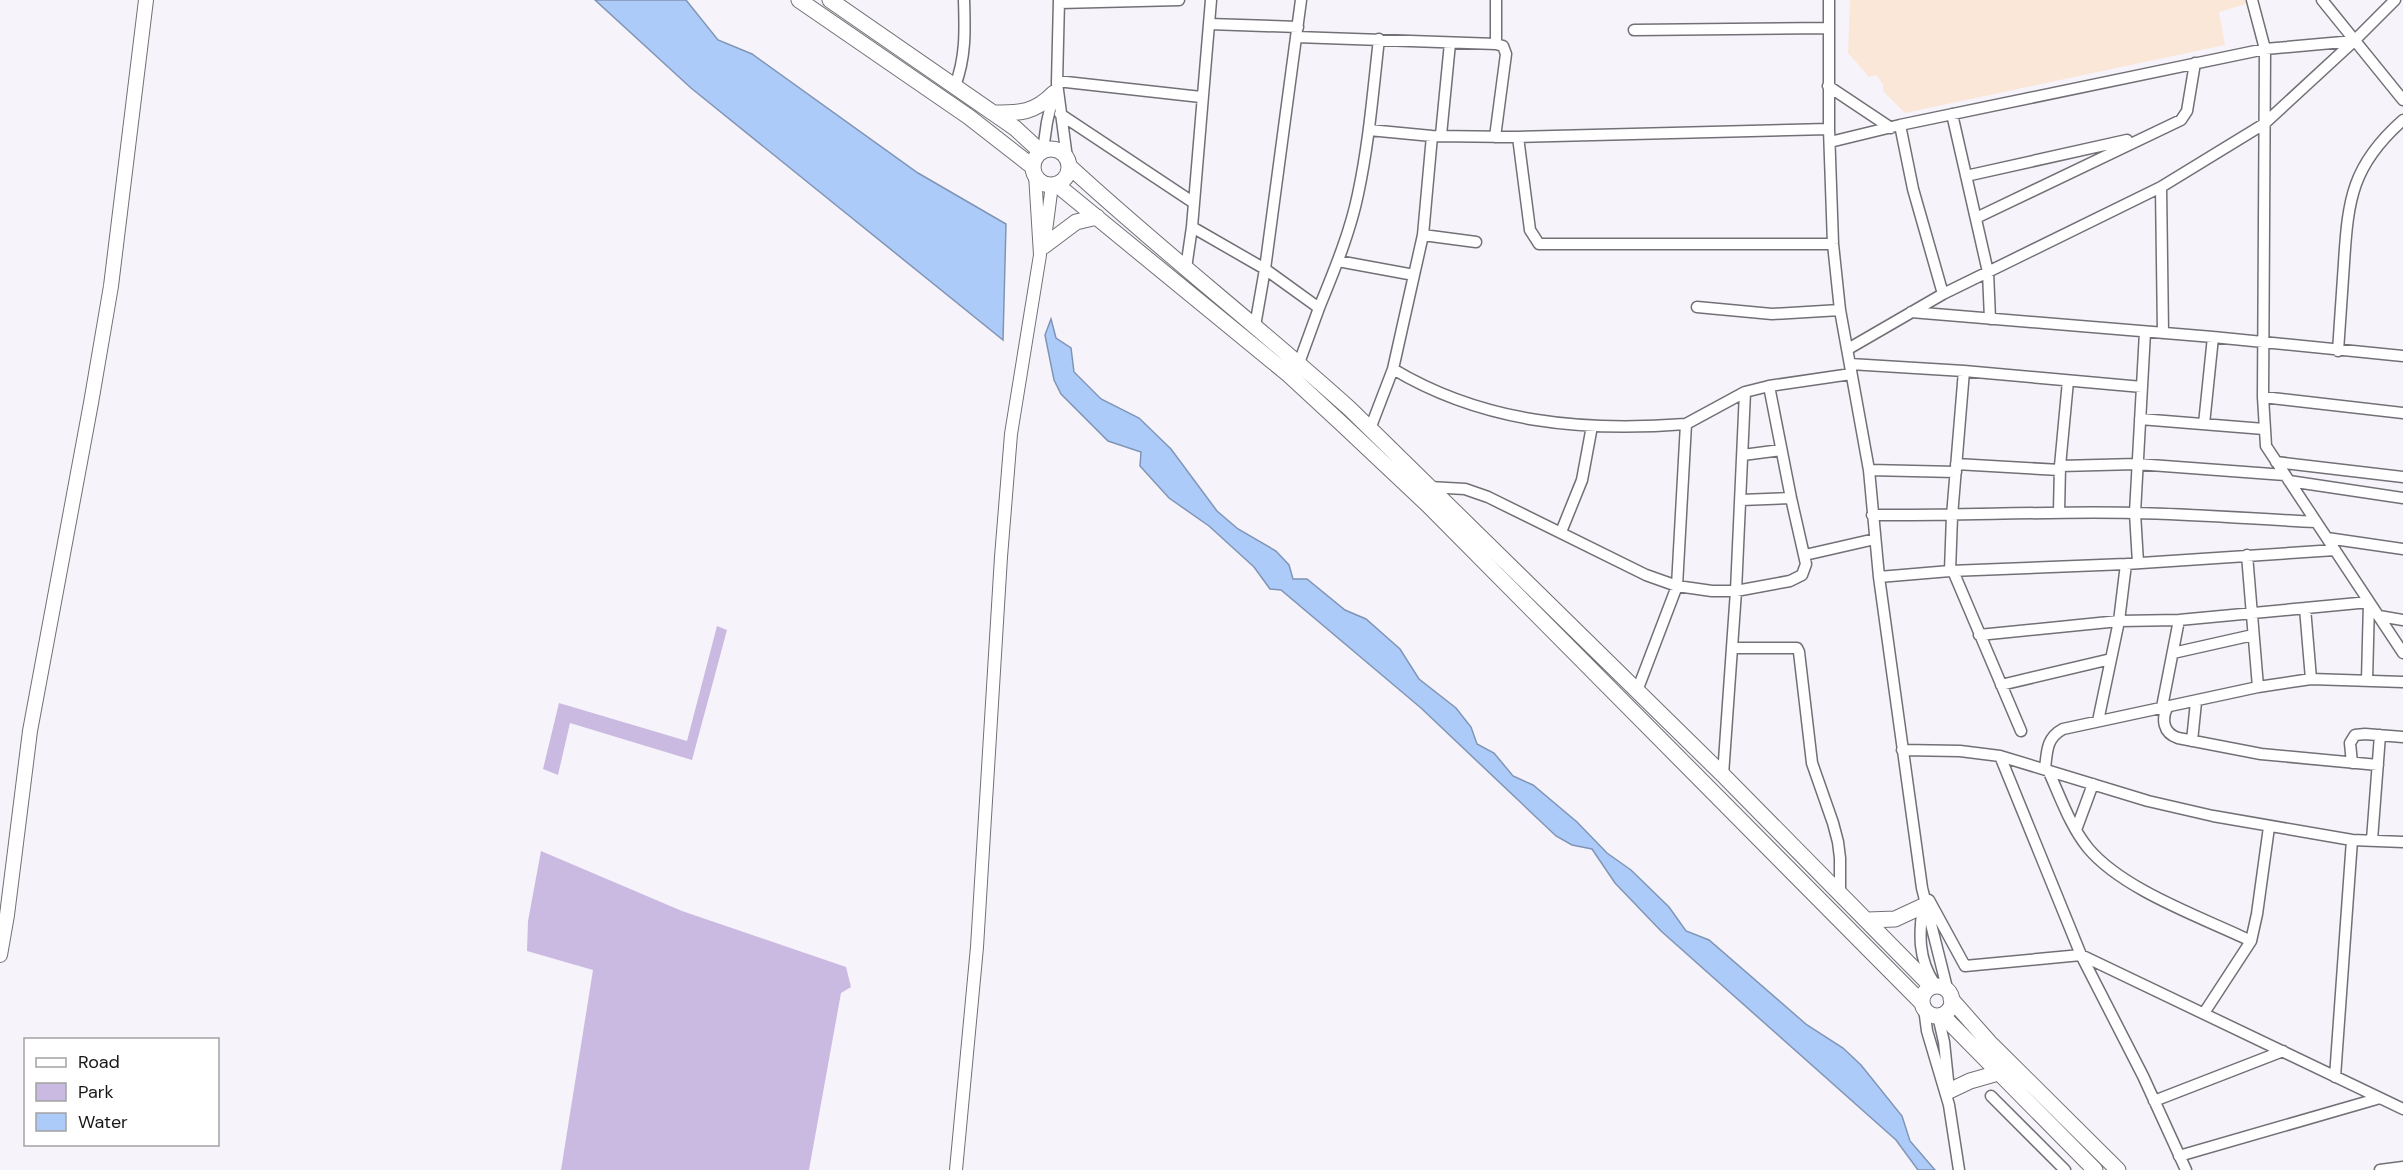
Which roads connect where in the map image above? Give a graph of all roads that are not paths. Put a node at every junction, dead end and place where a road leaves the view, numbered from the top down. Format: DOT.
graph roads {
  1 [pos="146,0"];
  2 [pos="799,0"];
  3 [pos="830,0"];
  4 [pos="964,0"];
  5 [pos="1179,0"];
  6 [pos="1210,0"];
  7 [pos="1301,0"];
  8 [pos="1496,0"];
  9 [pos="1829,0"];
  10 [pos="2252,0"];
  11 [pos="2322,0"];
  12 [pos="2395,0"];
  13 [pos="1059,1"];
  14 [pos="1209,24"];
  15 [pos="1828,28"];
  16 [pos="1634,30"];
  17 [pos="1297,32"];
  18 [pos="1379,39"];
  19 [pos="2355,41"];
  20 [pos="1450,43"];
  21 [pos="1496,44"];
  22 [pos="2265,49"];
  23 [pos="2195,63"];
  24 [pos="955,86"];
  25 [pos="1056,86"];
  26 [pos="1828,86"];
  27 [pos="1201,97"];
  28 [pos="2403,100"];
  29 [pos="993,112"];
  30 [pos="1060,114"];
  31 [pos="1952,114"];
  32 [pos="2403,120"];
  33 [pos="2264,124"];
  34 [pos="1895,126"];
  35 [pos="1828,129"];
  36 [pos="1369,130"];
  37 [pos="1437,136"];
  38 [pos="2145,136"];
  39 [pos="1495,137"];
  40 [pos="1518,137"];
  41 [pos="1830,142"];
  42 [pos="1042,151"];
  43 [pos="1068,162"];
  44 [pos="1034,170"];
  45 [pos="1966,176"];
  46 [pos="1054,184"];
  47 [pos="2161,187"];
  48 [pos="1194,203"];
  49 [pos="1097,217"];
  50 [pos="1976,218"];
  51 [pos="1192,227"];
  52 [pos="1423,235"];
  53 [pos="1476,242"];
  54 [pos="1833,244"];
  55 [pos="1042,251"];
  56 [pos="1338,261"];
  57 [pos="1186,268"];
  58 [pos="1265,269"];
  59 [pos="1988,272"];
  60 [pos="1414,275"];
  61 [pos="1942,294"];
  62 [pos="1697,307"];
  63 [pos="1319,308"];
  64 [pos="1840,310"];
  65 [pos="1911,312"];
  66 [pos="1990,319"];
  67 [pos="1255,326"];
  68 [pos="2145,332"];
  69 [pos="2163,333"];
  70 [pos="2213,337"];
  71 [pos="2263,344"];
  72 [pos="1848,349"];
  73 [pos="2338,351"];
  74 [pos="2403,356"];
  75 [pos="1299,363"];
  76 [pos="1393,369"];
  77 [pos="1851,369"];
  78 [pos="1964,371"];
  79 [pos="2068,381"];
  80 [pos="1770,386"];
  81 [pos="2142,387"];
  82 [pos="1745,392"];
  83 [pos="2262,397"];
  84 [pos="2403,413"];
  85 [pos="2140,419"];
  86 [pos="1686,424"];
  87 [pos="2204,424"];
  88 [pos="1592,426"];
  89 [pos="1370,429"];
  90 [pos="2264,429"];
  91 [pos="1781,450"];
  92 [pos="1743,455"];
  93 [pos="2276,462"];
  94 [pos="2138,464"];
  95 [pos="1956,468"];
  96 [pos="2060,468"];
  97 [pos="1869,470"];
  98 [pos="2403,477"];
  99 [pos="2287,478"];
  100 [pos="1429,487"];
  101 [pos="1791,498"];
  102 [pos="2403,498"];
  103 [pos="1741,500"];
  104 [pos="2059,512"];
  105 [pos="2135,513"];
  106 [pos="1872,515"];
  107 [pos="1952,516"];
  108 [pos="2316,522"];
  109 [pos="1561,532"];
  110 [pos="2327,538"];
  111 [pos="1875,539"];
  112 [pos="2403,549"];
  113 [pos="2335,550"];
  114 [pos="1805,555"];
  115 [pos="2247,555"];
  116 [pos="2132,564"];
  117 [pos="1951,571"];
  118 [pos="1880,577"];
  119 [pos="1677,586"];
  120 [pos="1736,591"];
  121 [pos="2369,602"];
  122 [pos="2305,608"];
  123 [pos="2251,614"];
  124 [pos="2379,616"];
  125 [pos="2179,620"];
  126 [pos="2403,620"];
  127 [pos="2119,621"];
  128 [pos="1979,635"];
  129 [pos="2253,635"];
  130 [pos="1732,648"];
  131 [pos="2174,653"];
  132 [pos="2403,653"];
  133 [pos="2111,659"];
  134 [pos="2311,680"];
  135 [pos="2367,681"];
  136 [pos="2403,682"];
  137 [pos="2001,685"];
  138 [pos="2258,687"];
  139 [pos="1637,691"];
  140 [pos="2196,702"];
  141 [pos="2165,707"];
  142 [pos="2098,721"];
  143 [pos="2021,731"];
  144 [pos="2380,735"];
  145 [pos="2403,737"];
  146 [pos="2192,741"];
  147 [pos="1902,750"];
  148 [pos="2000,756"];
  149 [pos="2352,763"];
  150 [pos="2378,765"];
  151 [pos="2046,770"];
  152 [pos="1723,775"];
  153 [pos="2093,784"];
  154 [pos="2269,827"];
  155 [pos="2076,830"];
  156 [pos="2352,840"];
  157 [pos="2372,840"];
  158 [pos="2403,842"];
  159 [pos="1922,888"];
  160 [pos="1840,892"];
  161 [pos="1924,904"];
  162 [pos="1868,920"];
  163 [pos="2251,941"];
  164 [pos="0,955"];
  165 [pos="2081,955"];
  166 [pos="1942,991"];
  167 [pos="1923,1005"];
  168 [pos="2204,1013"];
  169 [pos="1940,1016"];
  170 [pos="2283,1052"];
  171 [pos="1998,1073"];
  172 [pos="2334,1077"];
  173 [pos="1991,1096"];
  174 [pos="1949,1098"];
  175 [pos="2380,1098"];
  176 [pos="2154,1101"];
  177 [pos="2403,1109"];
  178 [pos="2180,1156"];
  179 [pos="2403,1167"];
  180 [pos="956,1170"];
  181 [pos="1959,1170"];
  182 [pos="2065,1170"];
  183 [pos="2095,1170"];
  184 [pos="2118,1170"];
  185 [pos="2186,1170"];
  186 [pos="2380,1170"];
  1 -- 164 [label="main road"];
  2 -- 44 [label="main road"];
  3 -- 24 [label="main road"];
  4 -- 24 [label="street"];
  5 -- 13 [label="street"];
  6 -- 14 [label="street"];
  7 -- 17 [label="street"];
  8 -- 21 [label="street"];
  9 -- 15 [label="street"];
  10 -- 22 [label="street"];
  11 -- 19 [label="street"];
  12 -- 19 [label="street"];
  13 -- 25 [label="street"];
  14 -- 17 [label="street"];
  14 -- 27 [label="street"];
  15 -- 16 [label="street"];
  15 -- 26 [label="street"];
  17 -- 18 [label="street"];
  17 -- 58 [label="street"];
  18 -- 20 [label="street"];
  18 -- 36 [label="street"];
  19 -- 22 [label="street"];
  19 -- 28 [label="street"];
  19 -- 33 [label="street"];
  20 -- 21 [label="street"];
  20 -- 37 [label="street"];
  21 -- 39 [label="street"];
  22 -- 23 [label="street"];
  22 -- 33 [label="street"];
  23 -- 31 [label="street"];
  23 -- 38 [label="street"];
  24 -- 29 [label="main road"];
  25 -- 27 [label="street"];
  25 -- 29 [label="main road"];
  25 -- 30 [label="street"];
  25 -- 42 [label="street"];
  26 -- 34 [label="street"];
  26 -- 35 [label="street"];
  27 -- 48 [label="street"];
  29 -- 42 [label="main road"];
  30 -- 43 [label="street"];
  30 -- 48 [label="street"];
  31 -- 34 [label="street"];
  31 -- 45 [label="street"];
  32 -- 73 [label="street"];
  33 -- 47 [label="street"];
  33 -- 71 [label="street"];
  34 -- 41 [label="street"];
  34 -- 61 [label="street"];
  35 -- 40 [label="street"];
  35 -- 41 [label="street"];
  36 -- 37 [label="street"];
  36 -- 56 [label="street"];
  37 -- 39 [label="street"];
  37 -- 52 [label="street"];
  38 -- 45 [label="street"];
  38 -- 50 [label="street"];
  39 -- 40 [label="street"];
  40 -- 54 [label="street"];
  41 -- 54 [label="street"];
  42 -- 43 [label="main road"];
  42 -- 44 [label="main road"];
  43 -- 46 [label="main road"];
  43 -- 57 [label="main road"];
  44 -- 46 [label="main road"];
  44 -- 55 [label="street"];
  45 -- 50 [label="street"];
  46 -- 49 [label="main road"];
  46 -- 55 [label="street"];
  47 -- 59 [label="street"];
  47 -- 69 [label="street"];
  48 -- 51 [label="street"];
  49 -- 55 [label="main road"];
  49 -- 167 [label="main road"];
  50 -- 59 [label="street"];
  51 -- 57 [label="street"];
  51 -- 58 [label="street"];
  52 -- 53 [label="street"];
  52 -- 60 [label="street"];
  54 -- 64 [label="street"];
  55 -- 180 [label="street"];
  56 -- 60 [label="street"];
  56 -- 63 [label="street"];
  57 -- 67 [label="main road"];
  58 -- 63 [label="street"];
  58 -- 67 [label="street"];
  59 -- 61 [label="street"];
  59 -- 66 [label="street"];
  60 -- 76 [label="street"];
  61 -- 65 [label="street"];
  62 -- 64 [label="street"];
  63 -- 75 [label="street"];
  64 -- 72 [label="street"];
  65 -- 66 [label="street"];
  65 -- 72 [label="street"];
  66 -- 68 [label="street"];
  67 -- 75 [label="main road"];
  68 -- 69 [label="street"];
  68 -- 81 [label="street"];
  69 -- 70 [label="street"];
  70 -- 71 [label="street"];
  70 -- 87 [label="street"];
  71 -- 73 [label="street"];
  71 -- 83 [label="street"];
  72 -- 77 [label="street"];
  73 -- 74 [label="street"];
  75 -- 89 [label="main road"];
  76 -- 88 [label="street"];
  76 -- 89 [label="street"];
  77 -- 78 [label="street"];
  77 -- 80 [label="street"];
  77 -- 97 [label="street"];
  78 -- 79 [label="street"];
  78 -- 95 [label="street"];
  79 -- 81 [label="street"];
  79 -- 96 [label="street"];
  80 -- 82 [label="street"];
  80 -- 91 [label="street"];
  81 -- 85 [label="street"];
  82 -- 86 [label="street"];
  82 -- 92 [label="street"];
  83 -- 84 [label="street"];
  83 -- 90 [label="street"];
  85 -- 87 [label="street"];
  85 -- 94 [label="street"];
  86 -- 88 [label="street"];
  86 -- 119 [label="street"];
  87 -- 90 [label="street"];
  88 -- 109 [label="street"];
  89 -- 100 [label="main road"];
  90 -- 93 [label="street"];
  91 -- 92 [label="street"];
  91 -- 101 [label="street"];
  92 -- 103 [label="street"];
  93 -- 98 [label="street"];
  93 -- 99 [label="street"];
  94 -- 96 [label="street"];
  94 -- 99 [label="street"];
  94 -- 105 [label="street"];
  95 -- 96 [label="street"];
  95 -- 97 [label="street"];
  95 -- 107 [label="street"];
  96 -- 104 [label="street"];
  97 -- 106 [label="street"];
  99 -- 102 [label="street"];
  99 -- 108 [label="street"];
  100 -- 109 [label="street"];
  100 -- 139 [label="main road"];
  101 -- 103 [label="street"];
  101 -- 114 [label="street"];
  103 -- 120 [label="street"];
  104 -- 105 [label="street"];
  104 -- 107 [label="street"];
  105 -- 108 [label="street"];
  105 -- 116 [label="street"];
  106 -- 107 [label="street"];
  106 -- 111 [label="street"];
  107 -- 117 [label="street"];
  108 -- 110 [label="street"];
  109 -- 119 [label="street"];
  110 -- 112 [label="street"];
  110 -- 113 [label="street"];
  111 -- 114 [label="street"];
  111 -- 118 [label="street"];
  113 -- 115 [label="street"];
  113 -- 121 [label="street"];
  114 -- 120 [label="street"];
  115 -- 116 [label="street"];
  115 -- 123 [label="street"];
  116 -- 117 [label="street"];
  116 -- 127 [label="street"];
  117 -- 118 [label="street"];
  117 -- 128 [label="street"];
  118 -- 147 [label="street"];
  119 -- 120 [label="street"];
  119 -- 139 [label="street"];
  120 -- 130 [label="street"];
  121 -- 122 [label="street"];
  121 -- 124 [label="street"];
  121 -- 135 [label="street"];
  122 -- 123 [label="street"];
  122 -- 134 [label="street"];
  123 -- 125 [label="street"];
  123 -- 129 [label="street"];
  124 -- 126 [label="street"];
  124 -- 132 [label="street"];
  125 -- 127 [label="street"];
  125 -- 131 [label="street"];
  127 -- 128 [label="street"];
  127 -- 133 [label="street"];
  128 -- 137 [label="street"];
  129 -- 131 [label="street"];
  129 -- 138 [label="street"];
  130 -- 152 [label="street"];
  130 -- 160 [label="street"];
  131 -- 141 [label="street"];
  133 -- 137 [label="street"];
  133 -- 142 [label="street"];
  134 -- 135 [label="street"];
  134 -- 138 [label="street"];
  135 -- 136 [label="street"];
  137 -- 143 [label="street"];
  138 -- 140 [label="street"];
  139 -- 152 [label="main road"];
  140 -- 141 [label="street"];
  140 -- 146 [label="street"];
  141 -- 142 [label="street"];
  141 -- 146 [label="street"];
  142 -- 151 [label="street"];
  144 -- 145 [label="street"];
  144 -- 149 [label="street"];
  144 -- 150 [label="street"];
  146 -- 149 [label="street"];
  147 -- 148 [label="street"];
  147 -- 159 [label="street"];
  148 -- 151 [label="street"];
  148 -- 165 [label="street"];
  149 -- 150 [label="street"];
  150 -- 157 [label="street"];
  151 -- 153 [label="street"];
  151 -- 155 [label="street"];
  152 -- 160 [label="main road"];
  153 -- 154 [label="street"];
  153 -- 155 [label="street"];
  154 -- 156 [label="street"];
  154 -- 163 [label="street"];
  155 -- 163 [label="street"];
  156 -- 157 [label="street"];
  156 -- 172 [label="street"];
  157 -- 158 [label="street"];
  159 -- 161 [label="street"];
  159 -- 165 [label="street"];
  160 -- 162 [label="main road"];
  161 -- 162 [label="main road"];
  161 -- 166 [label="street"];
  161 -- 166 [label="street"];
  162 -- 166 [label="main road"];
  163 -- 168 [label="street"];
  165 -- 168 [label="street"];
  165 -- 176 [label="street"];
  166 -- 167 [label="main road"];
  166 -- 169 [label="main road"];
  166 -- 184 [label="main road"];
  167 -- 169 [label="main road"];
  167 -- 174 [label="street"];
  168 -- 170 [label="street"];
  169 -- 171 [label="main road"];
  169 -- 174 [label="street"];
  170 -- 172 [label="street"];
  170 -- 176 [label="street"];
  171 -- 174 [label="main road"];
  171 -- 183 [label="main road"];
  172 -- 175 [label="street"];
  173 -- 182 [label="street"];
  174 -- 181 [label="street"];
  175 -- 177 [label="street"];
  175 -- 178 [label="street"];
  176 -- 178 [label="street"];
  178 -- 185 [label="street"];
  179 -- 186 [label="street"];
}
